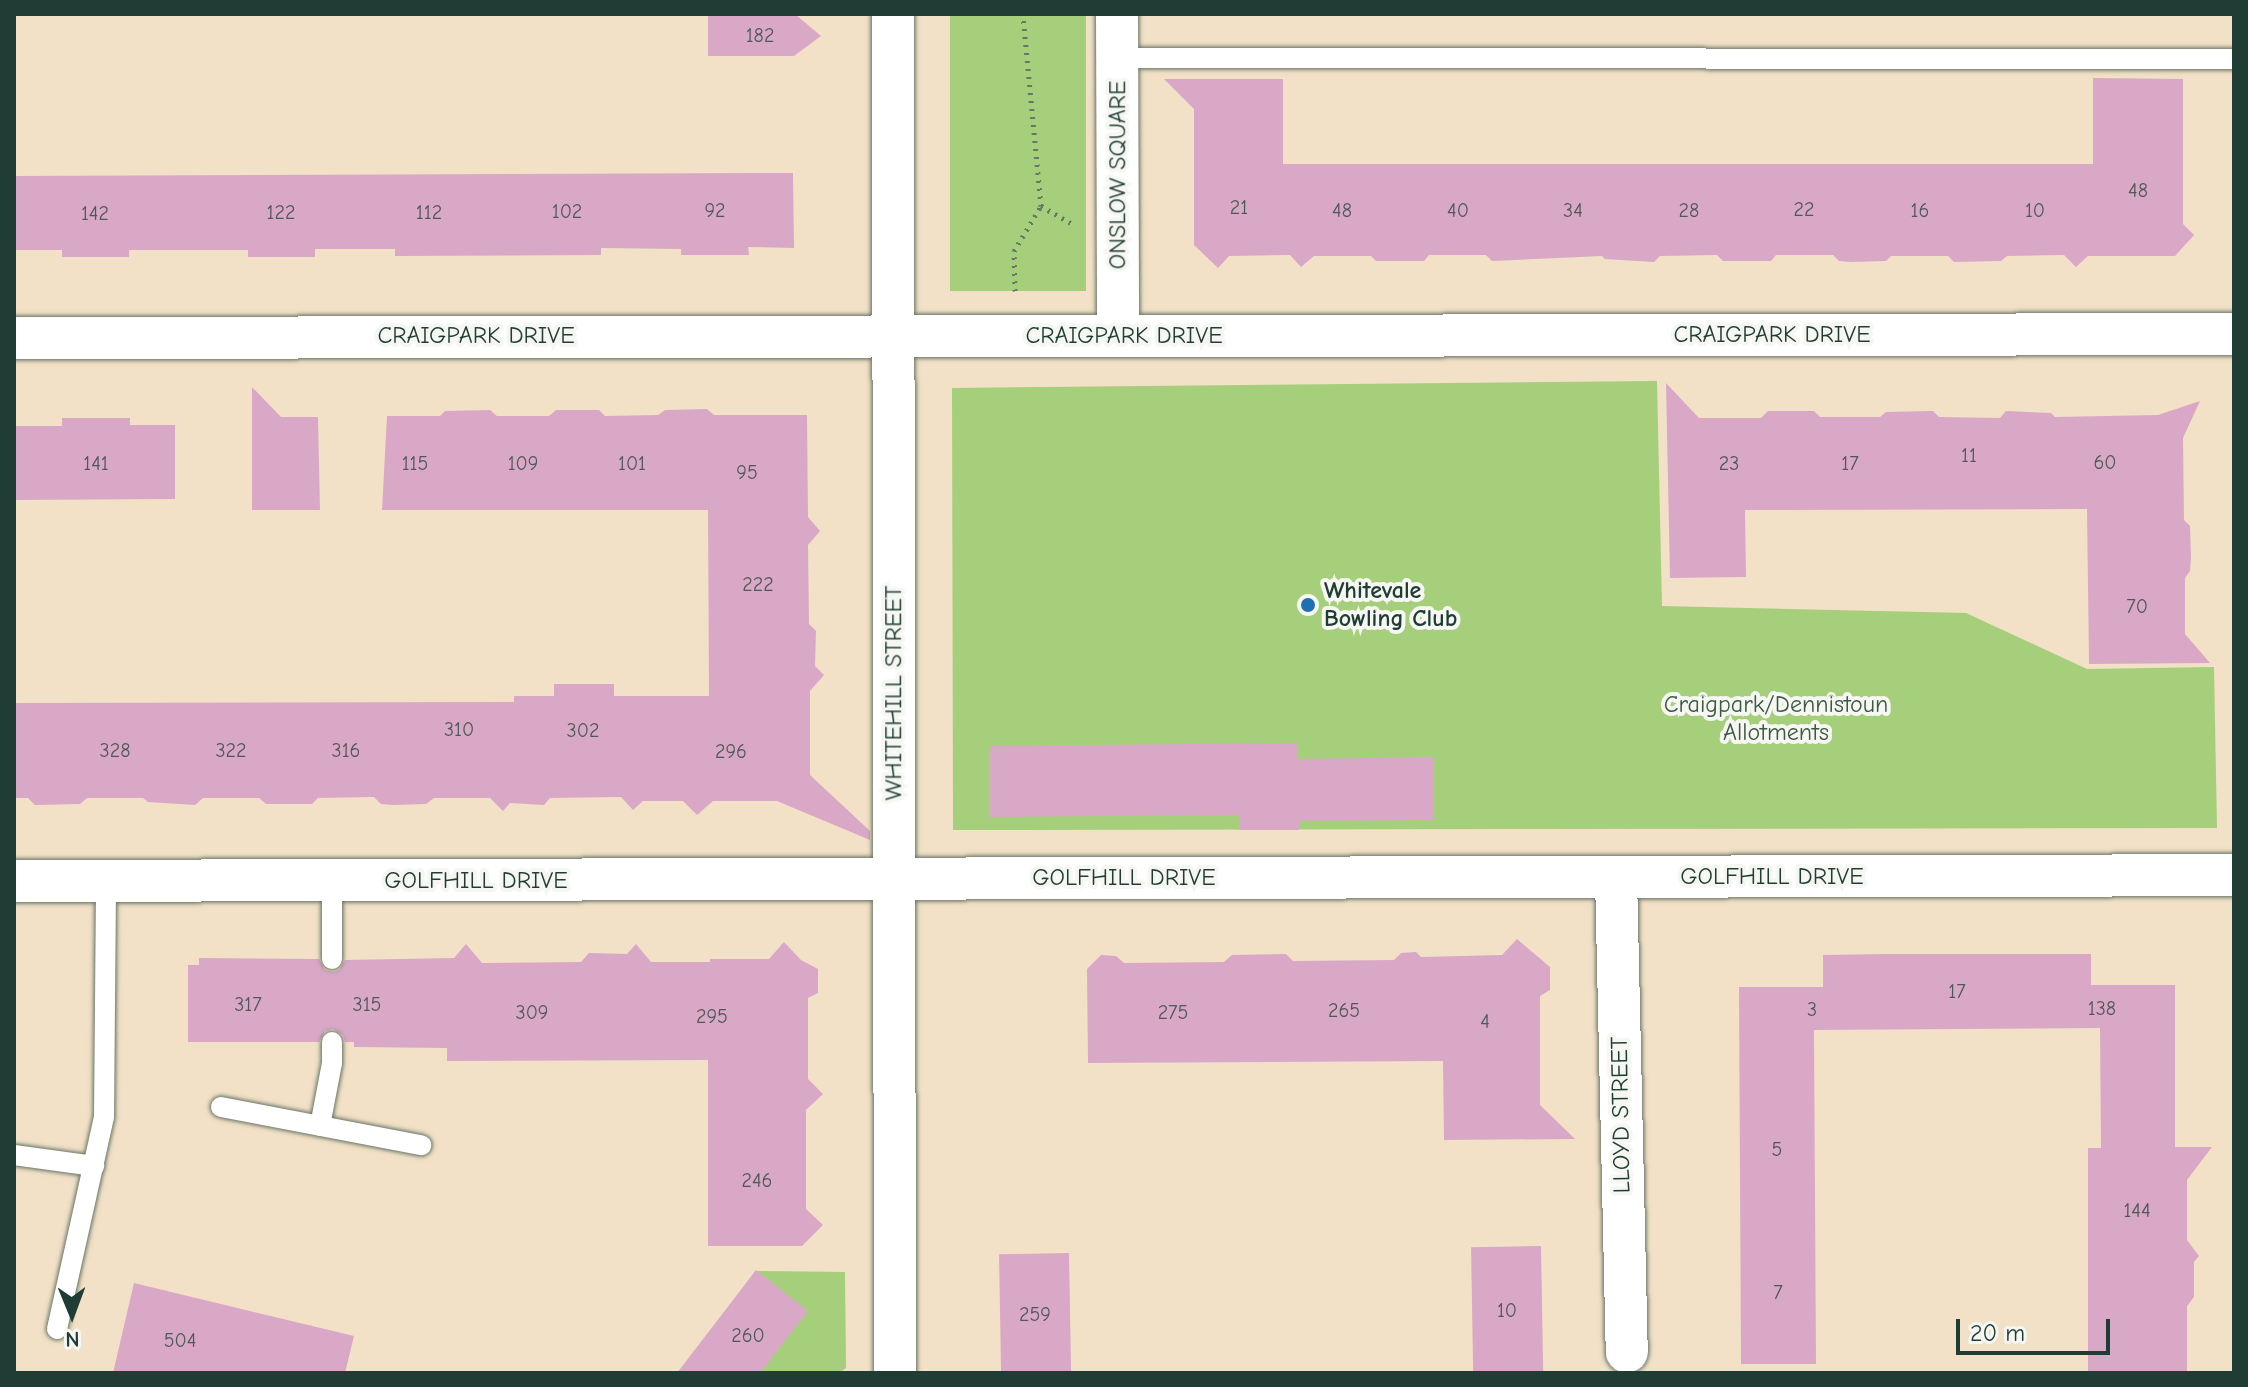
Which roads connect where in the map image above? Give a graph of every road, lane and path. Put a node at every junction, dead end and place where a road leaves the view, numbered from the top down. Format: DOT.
graph roads {
  1 [pos="893,14"];
  2 [pos="1023,14"];
  3 [pos="1117,14"];
  4 [pos="1117,58"];
  5 [pos="2234,59"];
  6 [pos="1041,206"];
  7 [pos="1076,226"];
  8 [pos="893,334"];
  9 [pos="2234,334"];
  10 [pos="1014,336"];
  11 [pos="1118,336"];
  12 [pos="14,338"];
  13 [pos="2234,875"];
  14 [pos="1616,877"];
  15 [pos="895,879"];
  16 [pos="14,881"];
  17 [pos="106,881"];
  18 [pos="332,882"];
  19 [pos="332,959"];
  20 [pos="332,1042"];
  21 [pos="221,1107"];
  22 [pos="320,1126"];
  23 [pos="421,1145"];
  24 [pos="14,1155"];
  25 [pos="94,1166"];
  26 [pos="57,1329"];
  27 [pos="1627,1352"];
  28 [pos="895,1373"];
  1 -- 8 [label="street, WHITEHILL STREET"];
  2 -- 6 [label="path"];
  3 -- 4 [label="street, ONSLOW SQUARE"];
  4 -- 5 [label="lane"];
  4 -- 11 [label="street, ONSLOW SQUARE"];
  6 -- 7 [label="path"];
  6 -- 10 [label="path"];
  8 -- 10 [label="street, CRAIGPARK DRIVE"];
  8 -- 12 [label="street, CRAIGPARK DRIVE"];
  8 -- 15 [label="street, WHITEHILL STREET"];
  9 -- 11 [label="street, CRAIGPARK DRIVE"];
  10 -- 11 [label="street, CRAIGPARK DRIVE"];
  13 -- 14 [label="street, GOLFHILL DRIVE"];
  14 -- 15 [label="street, GOLFHILL DRIVE"];
  14 -- 27 [label="street, LLOYD STREET"];
  15 -- 18 [label="street, GOLFHILL DRIVE"];
  15 -- 28 [label="street, WHITEHILL STREET"];
  16 -- 17 [label="street, GOLFHILL DRIVE"];
  17 -- 18 [label="street, GOLFHILL DRIVE"];
  17 -- 25 [label="lane"];
  18 -- 19 [label="lane"];
  20 -- 22 [label="lane"];
  21 -- 22 [label="lane"];
  22 -- 23 [label="lane"];
  24 -- 25 [label="lane"];
  25 -- 26 [label="lane"];
}
